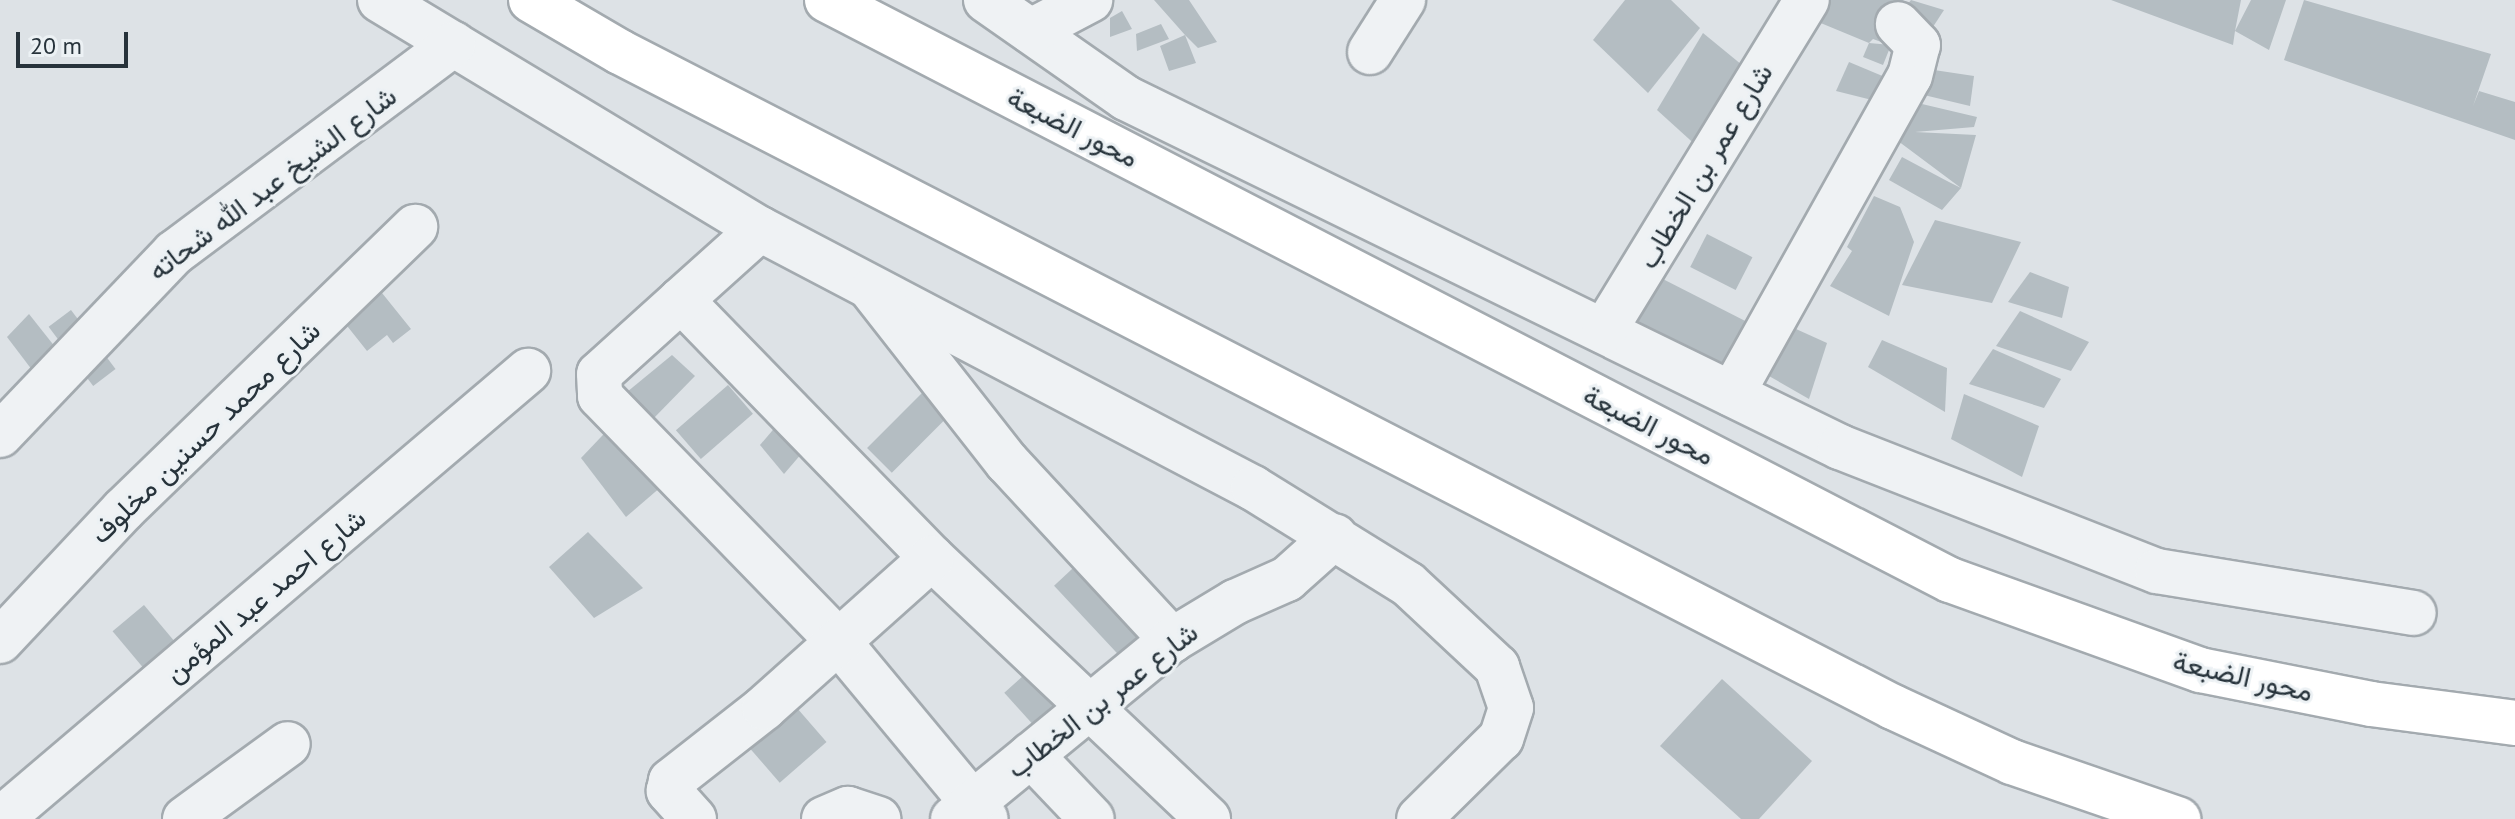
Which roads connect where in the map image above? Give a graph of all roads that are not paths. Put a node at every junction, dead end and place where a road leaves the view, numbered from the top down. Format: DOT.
graph roads {
  1 [pos="380,0"];
  2 [pos="531,0"];
  3 [pos="827,0"];
  4 [pos="986,0"];
  5 [pos="1090,0"];
  6 [pos="1403,0"];
  7 [pos="1807,0"];
  8 [pos="1898,24"];
  9 [pos="1031,31"];
  10 [pos="453,44"];
  11 [pos="1370,52"];
  12 [pos="415,227"];
  13 [pos="760,229"];
  14 [pos="866,281"];
  15 [pos="681,300"];
  16 [pos="1604,331"];
  17 [pos="528,371"];
  18 [pos="1732,394"];
  19 [pos="0,435"];
  20 [pos="1335,536"];
  21 [pos="932,558"];
  22 [pos="2414,613"];
  23 [pos="1172,640"];
  24 [pos="0,641"];
  25 [pos="838,641"];
  26 [pos="1086,708"];
  27 [pos="2515,723"];
  28 [pos="288,744"];
  29 [pos="1031,755"];
  30 [pos="971,813"];
  31 [pos="1,819"];
  32 [pos="185,819"];
  33 [pos="694,819"];
  34 [pos="824,819"];
  35 [pos="878,819"];
  36 [pos="1092,819"];
  37 [pos="1208,819"];
  38 [pos="1419,819"];
  39 [pos="2178,819"];
  1 -- 10 [label="street"];
  2 -- 39 [label="highway"];
  3 -- 27 [label="highway, محور الضبعة"];
  4 -- 9 [label="street"];
  5 -- 9 [label="street"];
  6 -- 11 [label="street"];
  7 -- 16 [label="street, شارع عمر بن الخطاب"];
  8 -- 18 [label="street"];
  9 -- 16 [label="street"];
  10 -- 13 [label="street"];
  10 -- 19 [label="street, شارع الشيخ عبد الله شحاته"];
  12 -- 24 [label="street, شارع محمد حسنين مخلوف"];
  13 -- 14 [label="street"];
  13 -- 15 [label="street"];
  14 -- 20 [label="street"];
  14 -- 23 [label="street"];
  15 -- 21 [label="street"];
  15 -- 25 [label="street"];
  16 -- 18 [label="street"];
  17 -- 31 [label="street, شارع احمد عبد المؤمن"];
  18 -- 22 [label="street"];
  20 -- 23 [label="street, شارع عمر بن الخطاب"];
  20 -- 38 [label="street"];
  21 -- 25 [label="street"];
  21 -- 26 [label="street"];
  23 -- 26 [label="street, شارع عمر بن الخطاب"];
  25 -- 30 [label="street"];
  25 -- 33 [label="street"];
  26 -- 29 [label="street, شارع عمر بن الخطاب"];
  26 -- 37 [label="street"];
  28 -- 32 [label="street"];
  29 -- 30 [label="street, شارع عمر بن الخطاب"];
  29 -- 36 [label="street"];
  34 -- 35 [label="street"];
}
